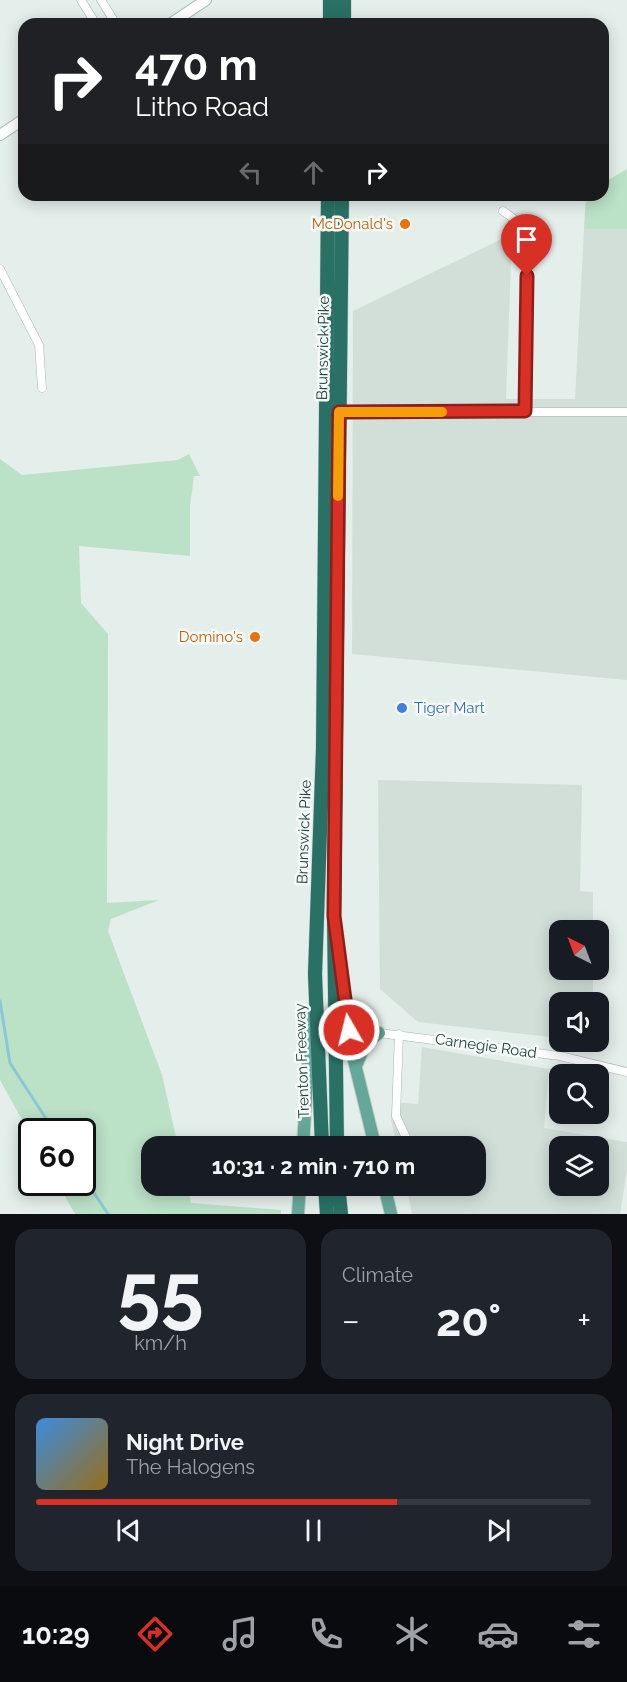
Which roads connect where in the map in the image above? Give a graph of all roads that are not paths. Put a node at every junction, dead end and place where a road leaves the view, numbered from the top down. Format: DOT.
graph roads {
  1 [pos="81,0"];
  2 [pos="206,0"];
  3 [pos="330,0"];
  4 [pos="344,0"];
  5 [pos="102,2"];
  6 [pos="90,14"];
  7 [pos="92,18"];
  8 [pos="112,18"];
  9 [pos="179,18"];
  10 [pos="330,18"];
  11 [pos="344,18"];
  12 [pos="18,123"];
  13 [pos="0,135"];
  14 [pos="328,201"];
  15 [pos="342,201"];
  16 [pos="503,211"];
  17 [pos="0,269"];
  18 [pos="42,388"];
  19 [pos="525,411"];
  20 [pos="339,412"];
  21 [pos="627,412"];
  22 [pos="334,916"];
  23 [pos="315,974"];
  24 [pos="346,1009"];
  25 [pos="379,1033"];
  26 [pos="399,1034"];
  27 [pos="356,1066"];
  28 [pos="627,1072"];
  29 [pos="304,1136"];
  30 [pos="322,1136"];
  31 [pos="337,1136"];
  32 [pos="373,1136"];
  33 [pos="405,1136"];
  34 [pos="299,1196"];
  35 [pos="326,1196"];
  36 [pos="339,1196"];
  37 [pos="387,1196"];
  38 [pos="298,1214"];
  39 [pos="327,1214"];
  40 [pos="341,1214"];
  41 [pos="391,1214"];
  1 -- 6 [label="street"];
  2 -- 9 [label="main road"];
  3 -- 10 [label="highway"];
  4 -- 11 [label="highway"];
  5 -- 6 [label="street"];
  5 -- 8 [label="street"];
  6 -- 7 [label="street"];
  12 -- 13 [label="main road"];
  14 -- 23 [label="highway, Brunswick Pike"];
  15 -- 20 [label="highway, Brunswick Pike"];
  16 -- 19 [label="street"];
  17 -- 18 [label="street"];
  19 -- 20 [label="street"];
  19 -- 21 [label="street"];
  20 -- 22 [label="highway, Brunswick Pike"];
  22 -- 24 [label="main road, Brunswick Pike"];
  22 -- 31 [label="highway"];
  23 -- 29 [label="main road, Brunswick Pike"];
  23 -- 30 [label="highway, Trenton Freeway"];
  24 -- 25 [label="main road"];
  24 -- 27 [label="main road, Brunswick Pike"];
  25 -- 26 [label="street, Carnegie Road"];
  25 -- 27 [label="main road"];
  26 -- 28 [label="street, Carnegie Road"];
  26 -- 33 [label="street"];
  27 -- 32 [label="main road, Brunswick Pike"];
  34 -- 38 [label="main road"];
  35 -- 39 [label="highway"];
  36 -- 40 [label="highway"];
  37 -- 41 [label="main road"];
}
